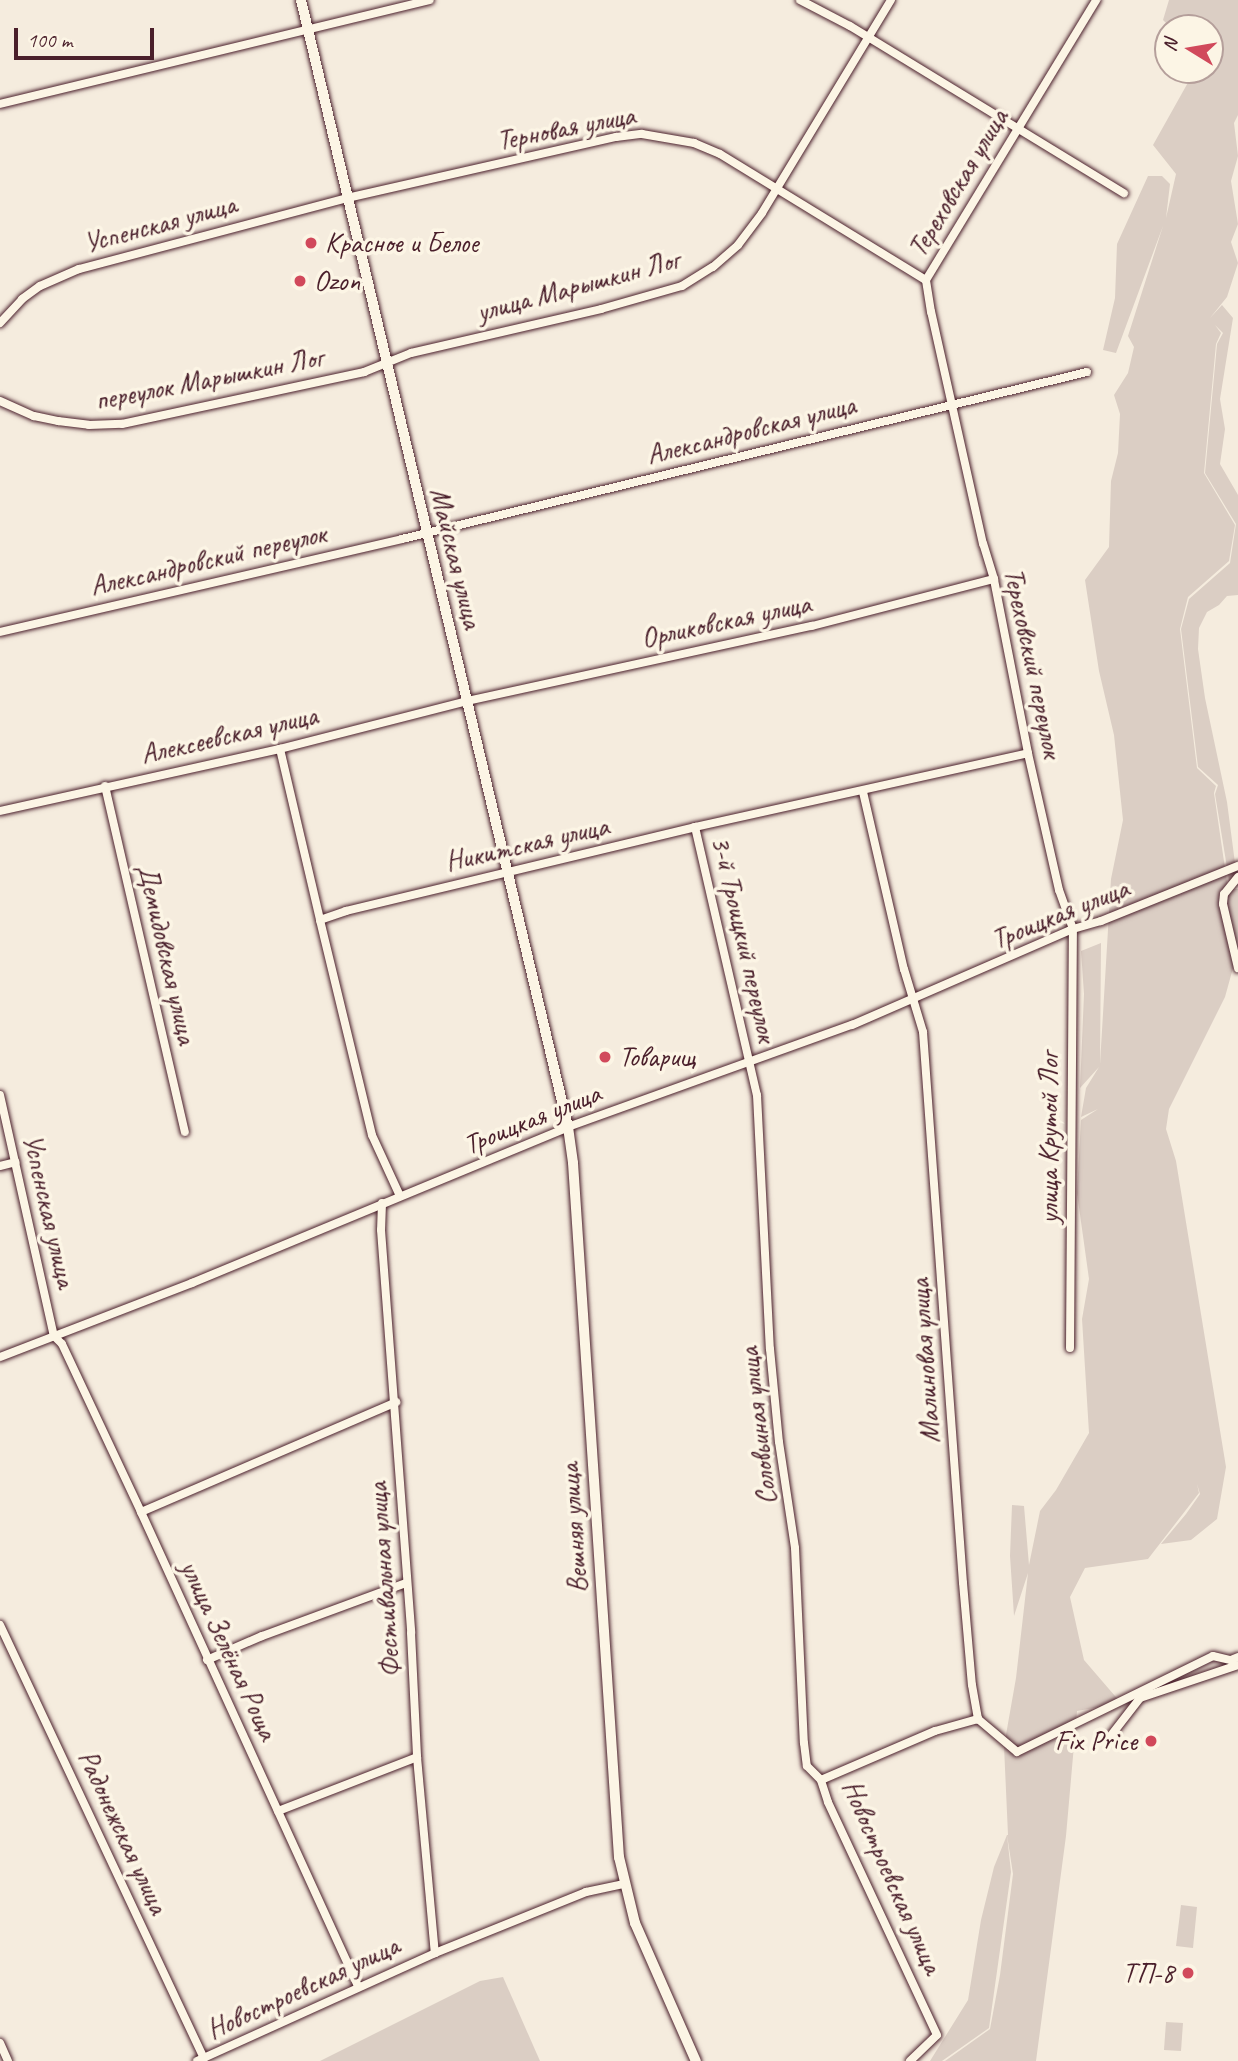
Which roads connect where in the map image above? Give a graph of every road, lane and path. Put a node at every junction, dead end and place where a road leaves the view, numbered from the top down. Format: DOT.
graph roads {
  1 [pos="300,0"];
  2 [pos="430,0"];
  3 [pos="800,0"];
  4 [pos="891,0"];
  5 [pos="1096,0"];
  6 [pos="308,31"];
  7 [pos="868,38"];
  8 [pos="0,104"];
  9 [pos="1017,128"];
  10 [pos="776,188"];
  11 [pos="1124,193"];
  12 [pos="347,198"];
  13 [pos="926,280"];
  14 [pos="0,323"];
  15 [pos="386,363"];
  16 [pos="1087,372"];
  17 [pos="0,401"];
  18 [pos="953,405"];
  19 [pos="426,532"];
  20 [pos="994,579"];
  21 [pos="0,632"];
  22 [pos="467,702"];
  23 [pos="280,749"];
  24 [pos="1028,753"];
  25 [pos="105,786"];
  26 [pos="863,792"];
  27 [pos="0,811"];
  28 [pos="695,827"];
  29 [pos="1238,866"];
  30 [pos="509,871"];
  31 [pos="1238,877"];
  32 [pos="320,920"];
  33 [pos="1073,929"];
  34 [pos="1238,968"];
  35 [pos="914,1000"];
  36 [pos="750,1060"];
  37 [pos="0,1095"];
  38 [pos="568,1127"];
  39 [pos="185,1132"];
  40 [pos="16,1162"];
  41 [pos="0,1166"];
  42 [pos="400,1196"];
  43 [pos="382,1203"];
  44 [pos="54,1336"];
  45 [pos="1070,1348"];
  46 [pos="0,1357"];
  47 [pos="396,1402"];
  48 [pos="141,1512"];
  49 [pos="406,1583"];
  50 [pos="0,1625"];
  51 [pos="1238,1657"];
  52 [pos="207,1660"];
  53 [pos="1238,1665"];
  54 [pos="978,1719"];
  55 [pos="1109,1738"];
  56 [pos="417,1756"];
  57 [pos="821,1780"];
  58 [pos="278,1811"];
  59 [pos="624,1884"];
  60 [pos="435,1953"];
  61 [pos="358,1986"];
  62 [pos="0,2043"];
  63 [pos="201,2060"];
  64 [pos="8,2061"];
  65 [pos="696,2061"];
  66 [pos="910,2061"];
  1 -- 6 [label="street, Майская улица"];
  2 -- 6 [label="street"];
  3 -- 7 [label="street"];
  4 -- 7 [label="street, улица Марышкин Лог"];
  5 -- 9 [label="street, Тереховская улица"];
  6 -- 8 [label="street"];
  6 -- 12 [label="street, Майская улица"];
  7 -- 9 [label="street"];
  7 -- 10 [label="street, улица Марышкин Лог"];
  9 -- 11 [label="street"];
  9 -- 13 [label="street, Тереховская улица"];
  10 -- 12 [label="street, Терновая улица"];
  10 -- 13 [label="street, Терновая улица"];
  10 -- 15 [label="street, улица Марышкин Лог"];
  12 -- 14 [label="street, Успенская улица"];
  12 -- 15 [label="street, Майская улица"];
  13 -- 18 [label="street, Тереховская улица"];
  15 -- 17 [label="street, переулок Марышкин Лог"];
  15 -- 19 [label="street, Майская улица"];
  16 -- 18 [label="street, Александровская улица"];
  18 -- 19 [label="street, Александровская улица"];
  18 -- 20 [label="street, Тереховский переулок"];
  19 -- 21 [label="street, Александровский переулок"];
  19 -- 22 [label="street, Майская улица"];
  20 -- 22 [label="street, Орликовская улица"];
  20 -- 24 [label="street, Тереховский переулок"];
  22 -- 23 [label="street, Алексеевская улица"];
  22 -- 30 [label="street, Майская улица"];
  23 -- 25 [label="street, Алексеевская улица"];
  23 -- 32 [label="street"];
  24 -- 26 [label="street, Никитская улица"];
  24 -- 33 [label="street, Тереховский переулок"];
  25 -- 27 [label="street, Алексеевская улица"];
  25 -- 39 [label="street, Демидовская улица"];
  26 -- 28 [label="street, Никитская улица"];
  26 -- 35 [label="street, Малиновая улица"];
  28 -- 30 [label="street, Никитская улица"];
  28 -- 36 [label="street, 3-й Троицкий переулок"];
  29 -- 33 [label="street, Троицкая улица"];
  30 -- 32 [label="street, Никитская улица"];
  30 -- 38 [label="street, Майская улица"];
  31 -- 34 [label="street"];
  32 -- 42 [label="street"];
  33 -- 35 [label="street, Троицкая улица"];
  33 -- 45 [label="street, улица Крутой Лог"];
  35 -- 36 [label="street, Троицкая улица"];
  35 -- 54 [label="street, Малиновая улица"];
  36 -- 38 [label="street, Троицкая улица"];
  36 -- 57 [label="street, Соловьиная улица"];
  37 -- 40 [label="street, Успенская улица"];
  38 -- 42 [label="street, Троицкая улица"];
  38 -- 59 [label="street, Вешняя улица"];
  40 -- 41 [label="street"];
  40 -- 44 [label="street, Успенская улица"];
  42 -- 43 [label="street, Троицкая улица"];
  43 -- 44 [label="street, Троицкая улица"];
  43 -- 47 [label="street, Фестивальная улица"];
  44 -- 46 [label="street, Троицкая улица"];
  44 -- 48 [label="street, улица Зелёная Роща"];
  47 -- 48 [label="street"];
  47 -- 49 [label="street, Фестивальная улица"];
  48 -- 52 [label="street, улица Зелёная Роща"];
  49 -- 52 [label="street"];
  49 -- 56 [label="street, Фестивальная улица"];
  50 -- 63 [label="street, Радонежская улица"];
  51 -- 54 [label="street"];
  52 -- 58 [label="street, улица Зелёная Роща"];
  53 -- 55 [label="street"];
  54 -- 57 [label="street, Новостроевская улица"];
  56 -- 58 [label="street"];
  56 -- 60 [label="street, Фестивальная улица"];
  57 -- 66 [label="street, Новостроевская улица"];
  58 -- 61 [label="street, улица Зелёная Роща"];
  59 -- 60 [label="street, Новостроевская улица"];
  59 -- 65 [label="street, Вешняя улица"];
  60 -- 61 [label="street, Новостроевская улица"];
  61 -- 63 [label="street, Новостроевская улица"];
  62 -- 64 [label="street"];
}
